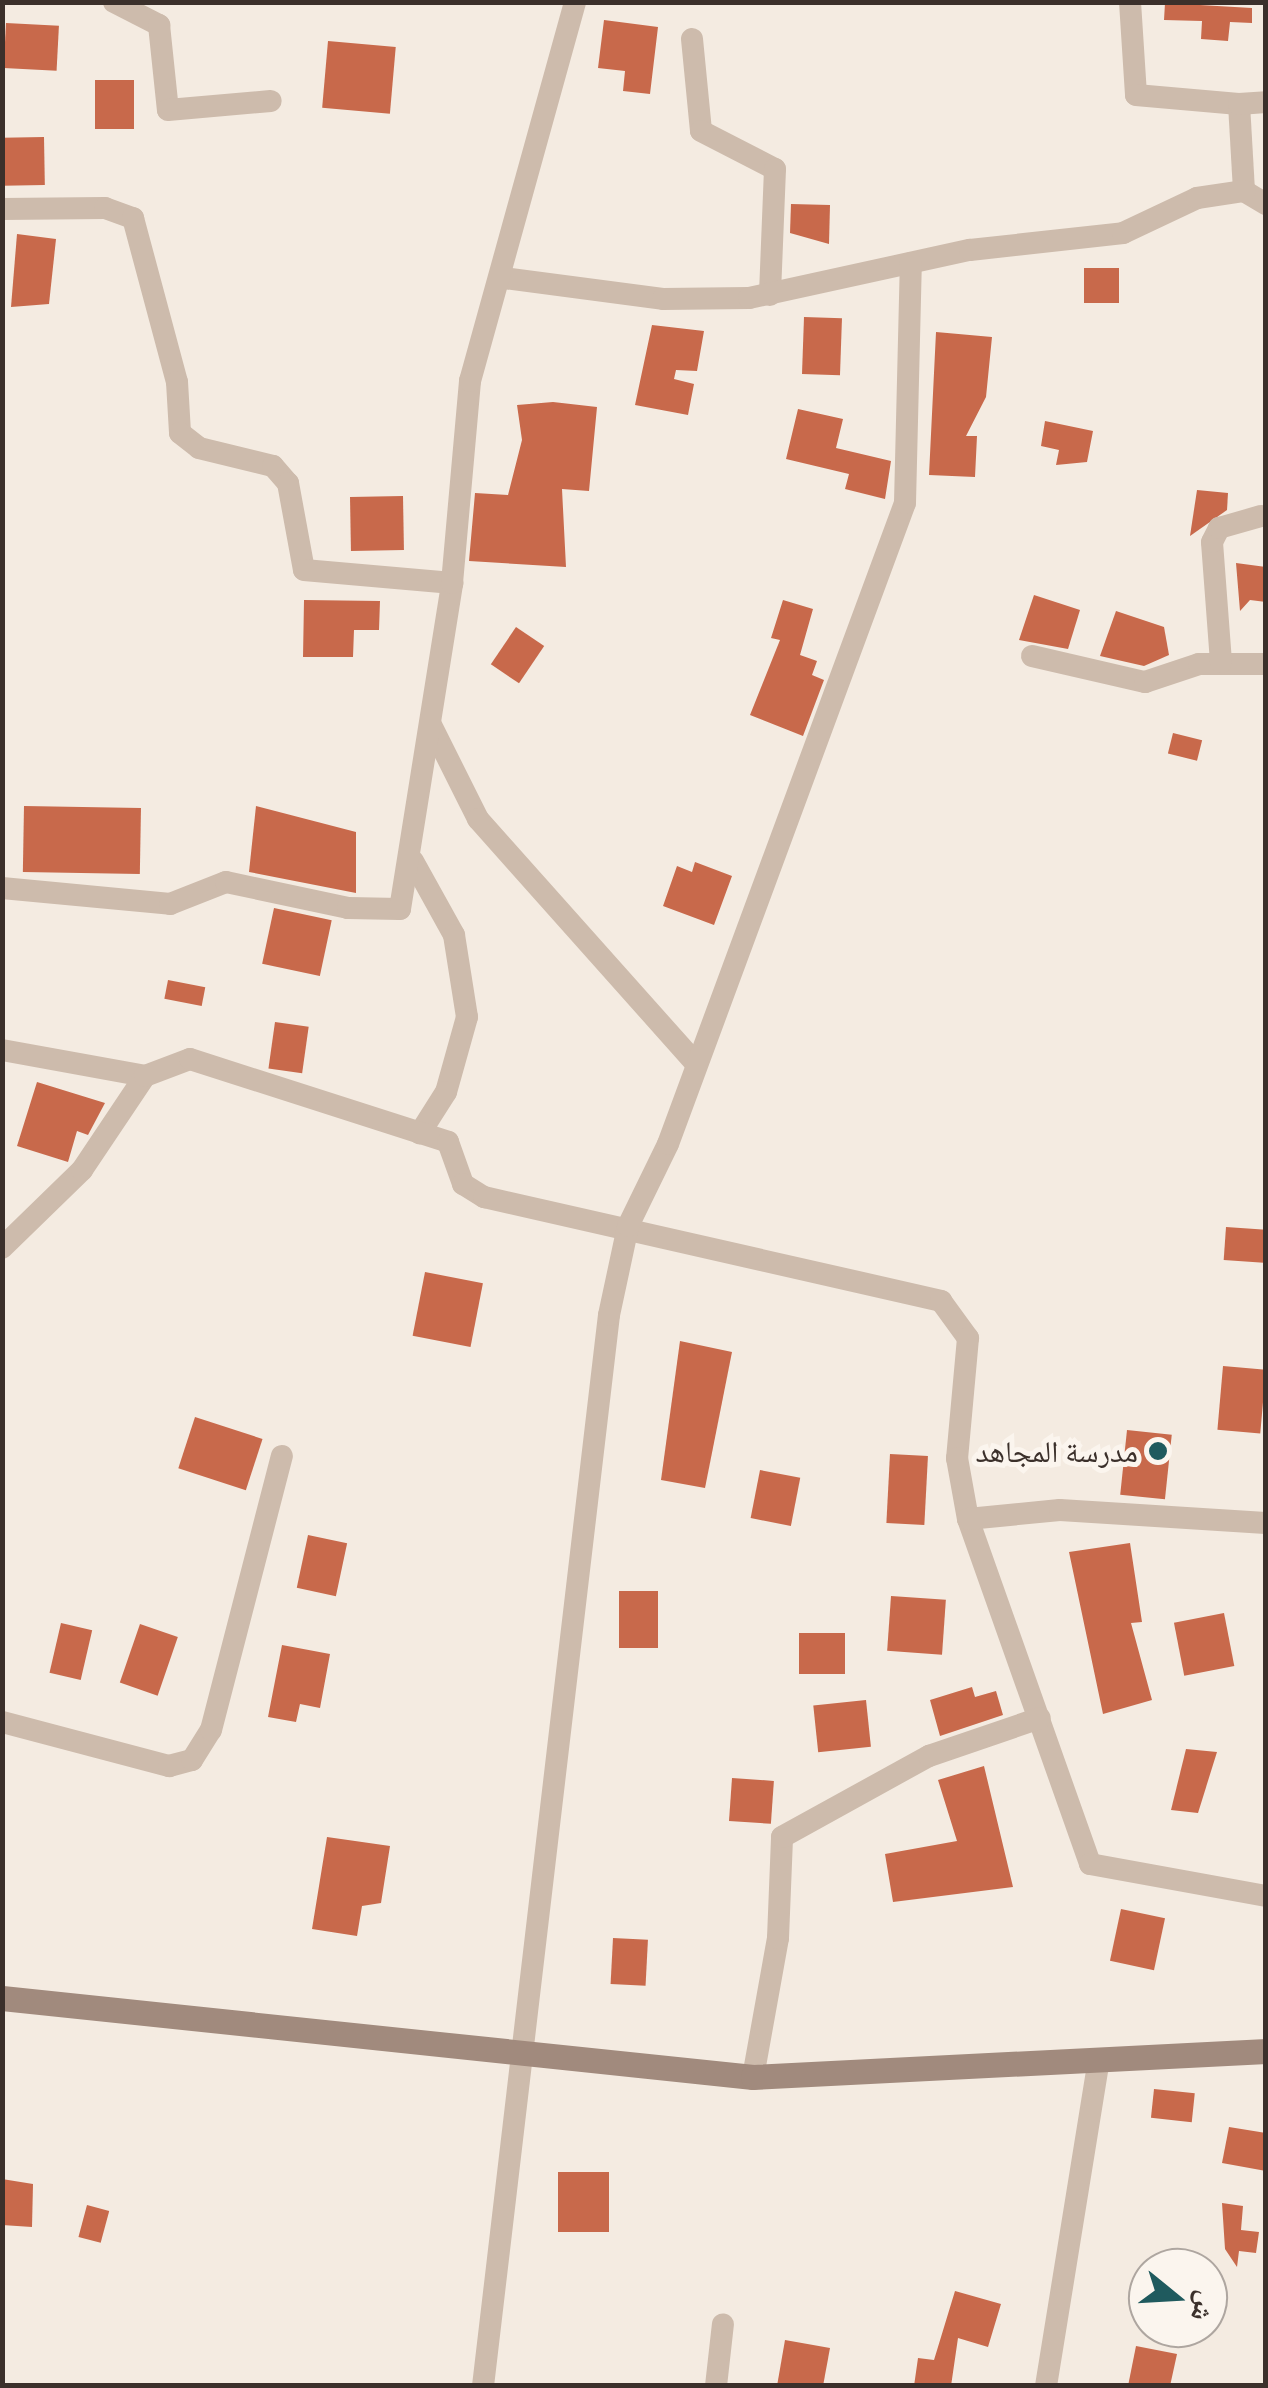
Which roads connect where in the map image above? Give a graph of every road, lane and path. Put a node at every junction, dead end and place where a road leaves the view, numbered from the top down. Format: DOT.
graph roads {
  1 [pos="114,2"];
  2 [pos="575,2"];
  3 [pos="1130,2"];
  4 [pos="692,39"];
  5 [pos="272,101"];
  6 [pos="1266,102"];
  7 [pos="1239,104"];
  8 [pos="1244,191"];
  9 [pos="1266,204"];
  10 [pos="2,209"];
  11 [pos="911,263"];
  12 [pos="504,278"];
  13 [pos="770,295"];
  14 [pos="1262,516"];
  15 [pos="452,582"];
  16 [pos="1032,656"];
  17 [pos="1221,662"];
  18 [pos="1266,664"];
  19 [pos="431,724"];
  20 [pos="413,861"];
  21 [pos="2,888"];
  22 [pos="2,1050"];
  23 [pos="696,1064"];
  24 [pos="145,1076"];
  25 [pos="420,1133"];
  26 [pos="628,1226"];
  27 [pos="2,1248"];
  28 [pos="282,1456"];
  29 [pos="968,1519"];
  30 [pos="1266,1522"];
  31 [pos="1040,1718"];
  32 [pos="2,1722"];
  33 [pos="1266,1896"];
  34 [pos="2,1998"];
  35 [pos="1266,2051"];
  36 [pos="522,2058"];
  37 [pos="1098,2065"];
  38 [pos="753,2077"];
  39 [pos="723,2324"];
  40 [pos="483,2386"];
  41 [pos="716,2386"];
  42 [pos="1046,2386"];
  1 -- 5 [label="street"];
  2 -- 12 [label="street"];
  3 -- 7 [label="street"];
  4 -- 13 [label="street"];
  6 -- 7 [label="street"];
  7 -- 8 [label="street"];
  8 -- 9 [label="street"];
  8 -- 11 [label="street"];
  10 -- 15 [label="street"];
  11 -- 13 [label="street"];
  11 -- 23 [label="street"];
  12 -- 13 [label="street"];
  12 -- 15 [label="street"];
  14 -- 17 [label="street"];
  15 -- 19 [label="street"];
  16 -- 17 [label="street"];
  17 -- 18 [label="street"];
  19 -- 20 [label="street"];
  19 -- 23 [label="street"];
  20 -- 21 [label="street"];
  20 -- 25 [label="street"];
  22 -- 24 [label="street"];
  23 -- 26 [label="street"];
  24 -- 25 [label="street"];
  24 -- 27 [label="street"];
  25 -- 26 [label="street"];
  26 -- 29 [label="street"];
  26 -- 36 [label="street"];
  28 -- 32 [label="street"];
  29 -- 30 [label="street"];
  29 -- 31 [label="street"];
  31 -- 33 [label="street"];
  31 -- 38 [label="street"];
  34 -- 36 [label="main road"];
  35 -- 37 [label="main road"];
  36 -- 38 [label="main road"];
  36 -- 40 [label="street"];
  37 -- 38 [label="main road"];
  37 -- 42 [label="street"];
  39 -- 41 [label="street"];
}
